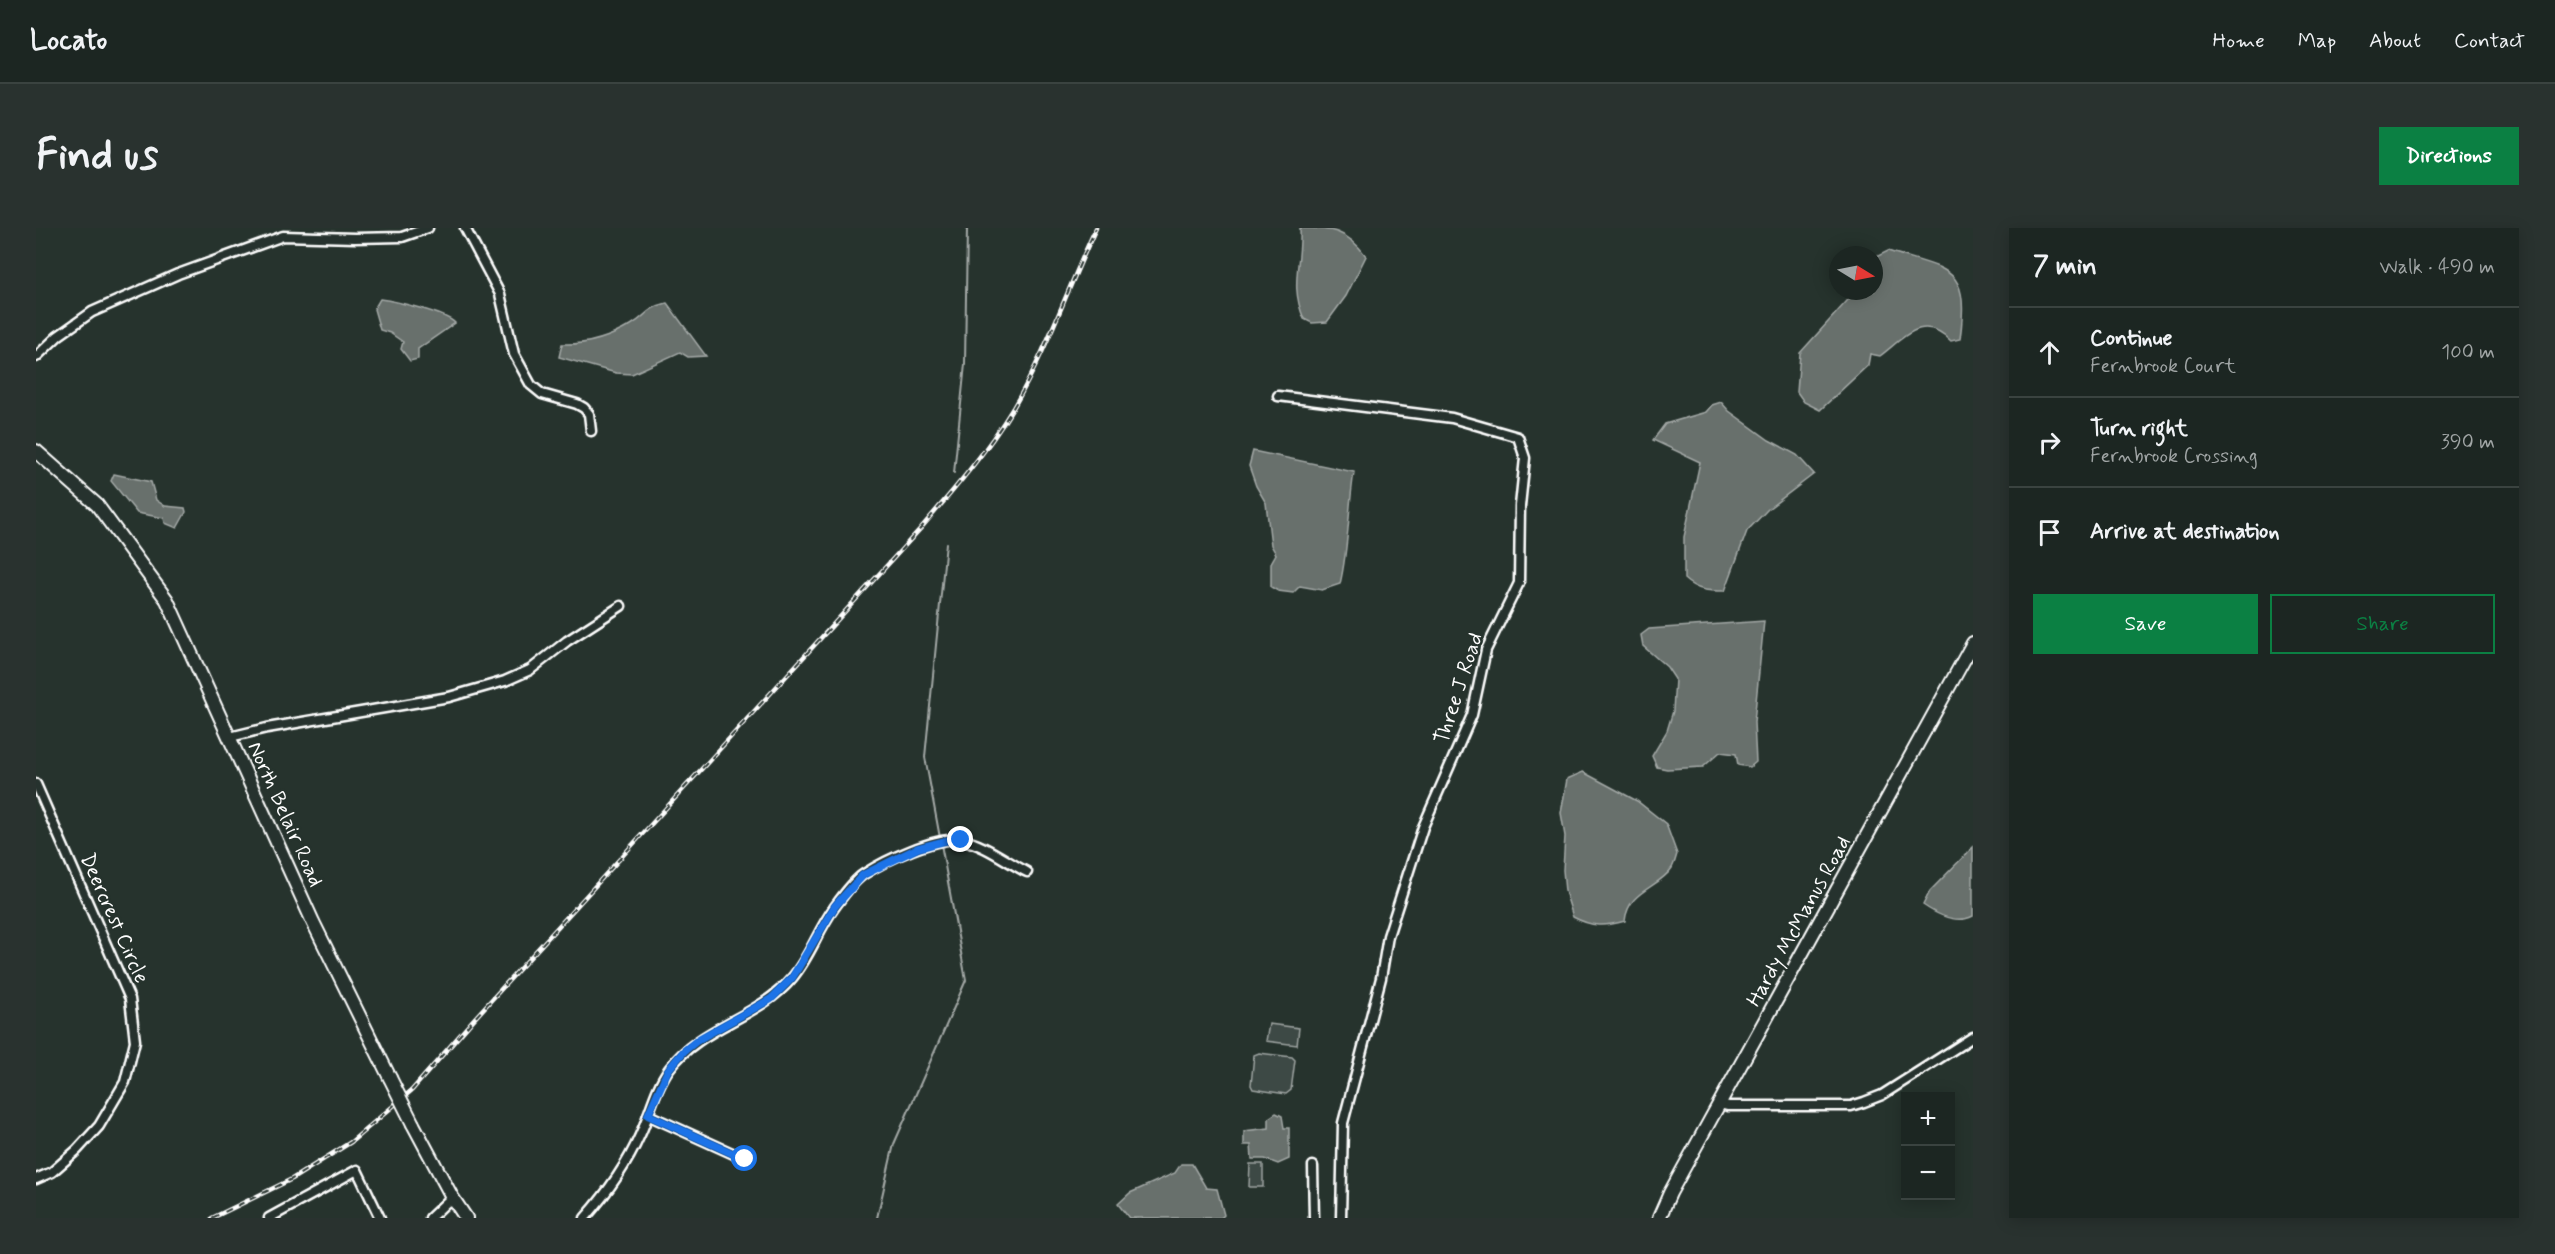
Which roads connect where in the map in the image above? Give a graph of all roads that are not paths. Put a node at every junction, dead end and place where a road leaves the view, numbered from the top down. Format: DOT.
graph roads {
  1 [pos="428,228"];
  2 [pos="465,228"];
  3 [pos="36,357"];
  4 [pos="1278,396"];
  5 [pos="591,431"];
  6 [pos="36,451"];
  7 [pos="621,606"];
  8 [pos="1973,643"];
  9 [pos="230,737"];
  10 [pos="36,784"];
  11 [pos="1027,872"];
  12 [pos="1973,1037"];
  13 [pos="1720,1104"];
  14 [pos="648,1115"];
  15 [pos="745,1159"];
  16 [pos="1313,1166"];
  17 [pos="36,1179"];
  18 [pos="452,1197"];
  19 [pos="283,1215"];
  20 [pos="269,1218"];
  21 [pos="380,1218"];
  22 [pos="430,1218"];
  23 [pos="466,1218"];
  24 [pos="585,1218"];
  25 [pos="1314,1218"];
  26 [pos="1341,1218"];
  27 [pos="1659,1218"];
  1 -- 3 [label="street"];
  2 -- 5 [label="street"];
  4 -- 26 [label="street, Three J Road"];
  6 -- 9 [label="street, North Belair Road"];
  7 -- 9 [label="street"];
  8 -- 13 [label="street, Hardy McManus Road"];
  9 -- 18 [label="street, North Belair Road, bridge"];
  10 -- 17 [label="street, Deercrest Circle"];
  11 -- 14 [label="street"];
  12 -- 13 [label="street"];
  13 -- 27 [label="street, Hardy McManus Road"];
  14 -- 15 [label="street"];
  14 -- 24 [label="street"];
  16 -- 25 [label="street"];
  18 -- 22 [label="street"];
  18 -- 23 [label="street, North Belair Road"];
  19 -- 20 [label="street"];
  19 -- 21 [label="street"];
}
